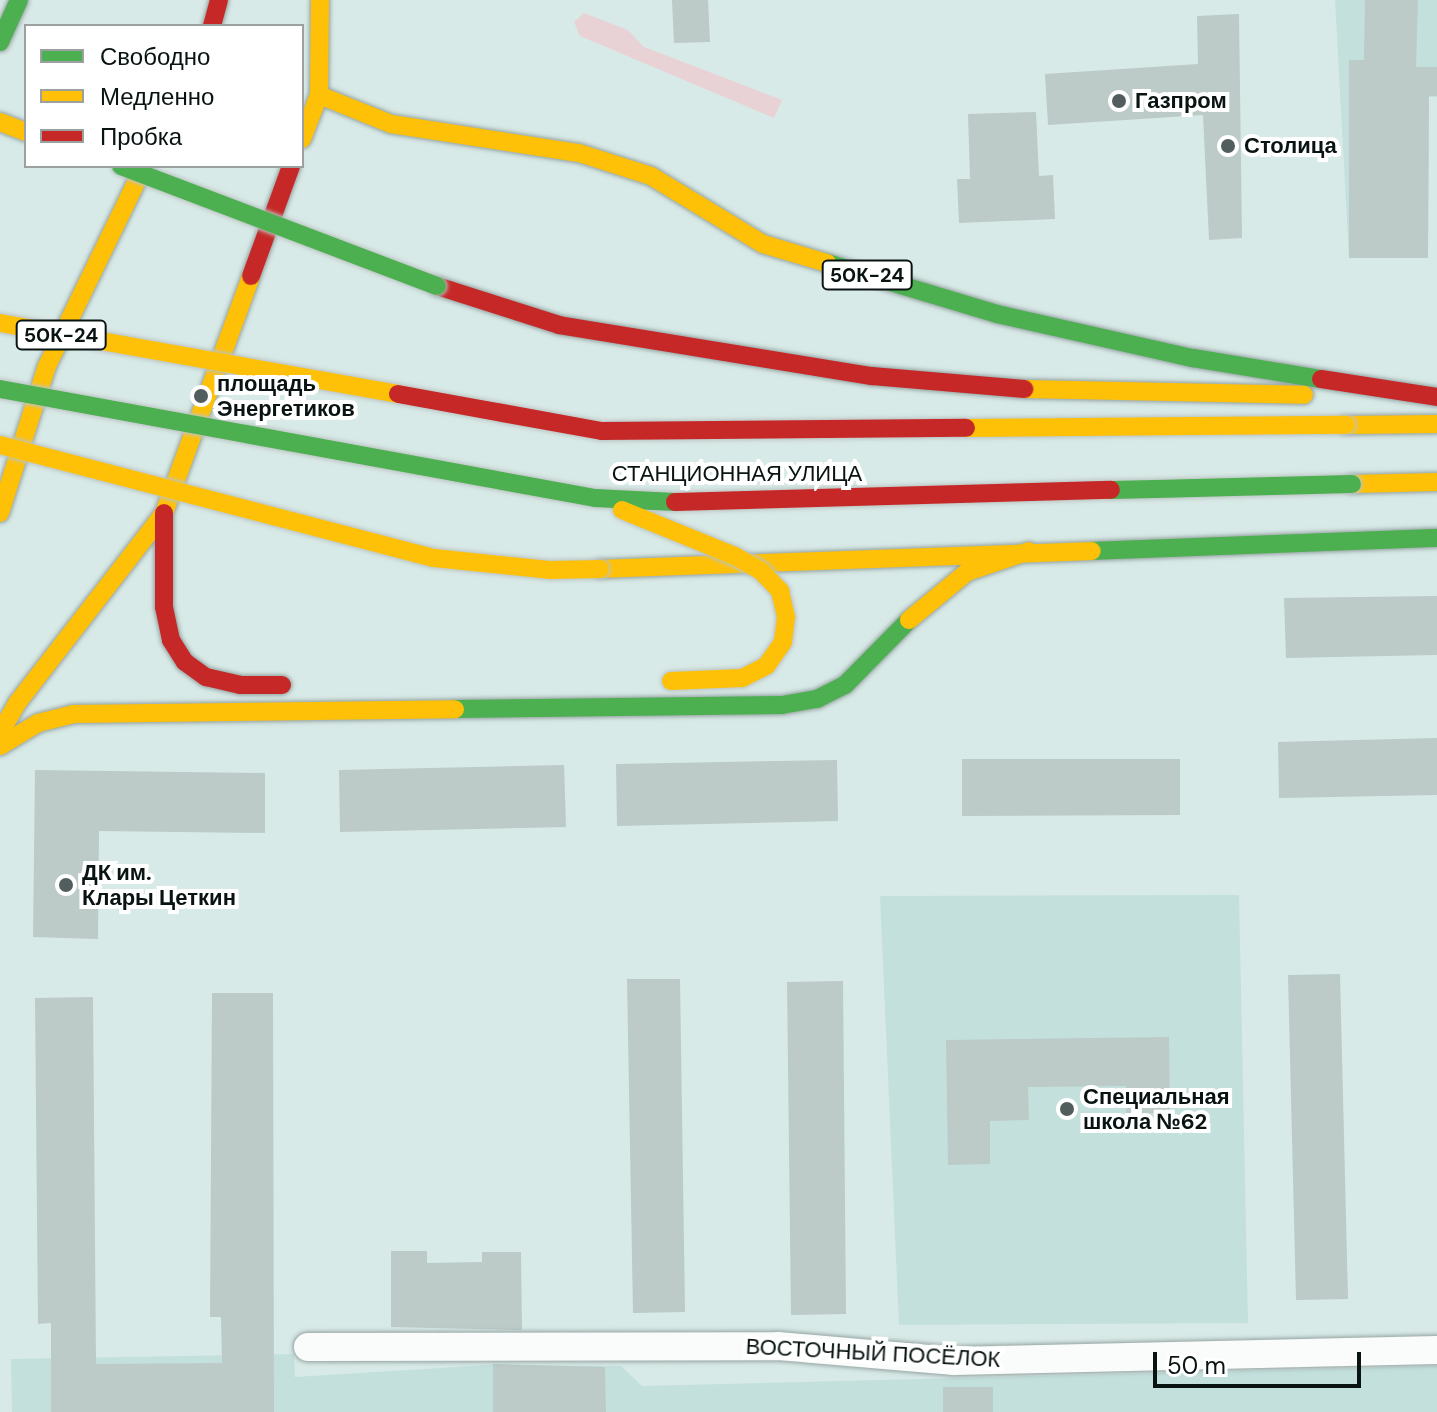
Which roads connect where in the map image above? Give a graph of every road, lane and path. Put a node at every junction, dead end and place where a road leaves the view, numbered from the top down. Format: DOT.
graph roads {
  1 [pos="19,0"];
  2 [pos="219,0"];
  3 [pos="320,0"];
  4 [pos="213,24"];
  5 [pos="0,42"];
  6 [pos="319,95"];
  7 [pos="0,122"];
  8 [pos="24,131"];
  9 [pos="304,134"];
  10 [pos="126,168"];
  11 [pos="143,168"];
  12 [pos="290,168"];
  13 [pos="0,323"];
  14 [pos="0,389"];
  15 [pos="1437,397"];
  16 [pos="1437,424"];
  17 [pos="0,445"];
  18 [pos="1437,482"];
  19 [pos="595,498"];
  20 [pos="0,513"];
  21 [pos="164,513"];
  22 [pos="1437,538"];
  23 [pos="1029,551"];
  24 [pos="663,682"];
  25 [pos="304,685"];
  26 [pos="0,733"];
  27 [pos="0,746"];
  28 [pos="308,1347"];
  29 [pos="1437,1350"];
  1 -- 5 [label="main road"];
  2 -- 4 [label="main road"];
  3 -- 6 [label="main road"];
  6 -- 9 [label="main road"];
  6 -- 15 [label="main road, 50К-24"];
  7 -- 8 [label="main road"];
  10 -- 15 [label="main road, bridge"];
  11 -- 20 [label="main road, 50К-24"];
  12 -- 21 [label="main road"];
  13 -- 16 [label="main road, СТАНЦИОННАЯ УЛИЦА, bridge"];
  14 -- 19 [label="main road, СТАНЦИОННАЯ УЛИЦА, bridge"];
  17 -- 23 [label="main road, bridge"];
  18 -- 19 [label="main road, СТАНЦИОННАЯ УЛИЦА, bridge"];
  19 -- 24 [label="main road, bridge"];
  21 -- 25 [label="main road"];
  21 -- 26 [label="main road"];
  22 -- 23 [label="main road"];
  23 -- 27 [label="main road"];
  28 -- 29 [label="street, ВОСТОЧНЫЙ ПОСЁЛОК"];
}
